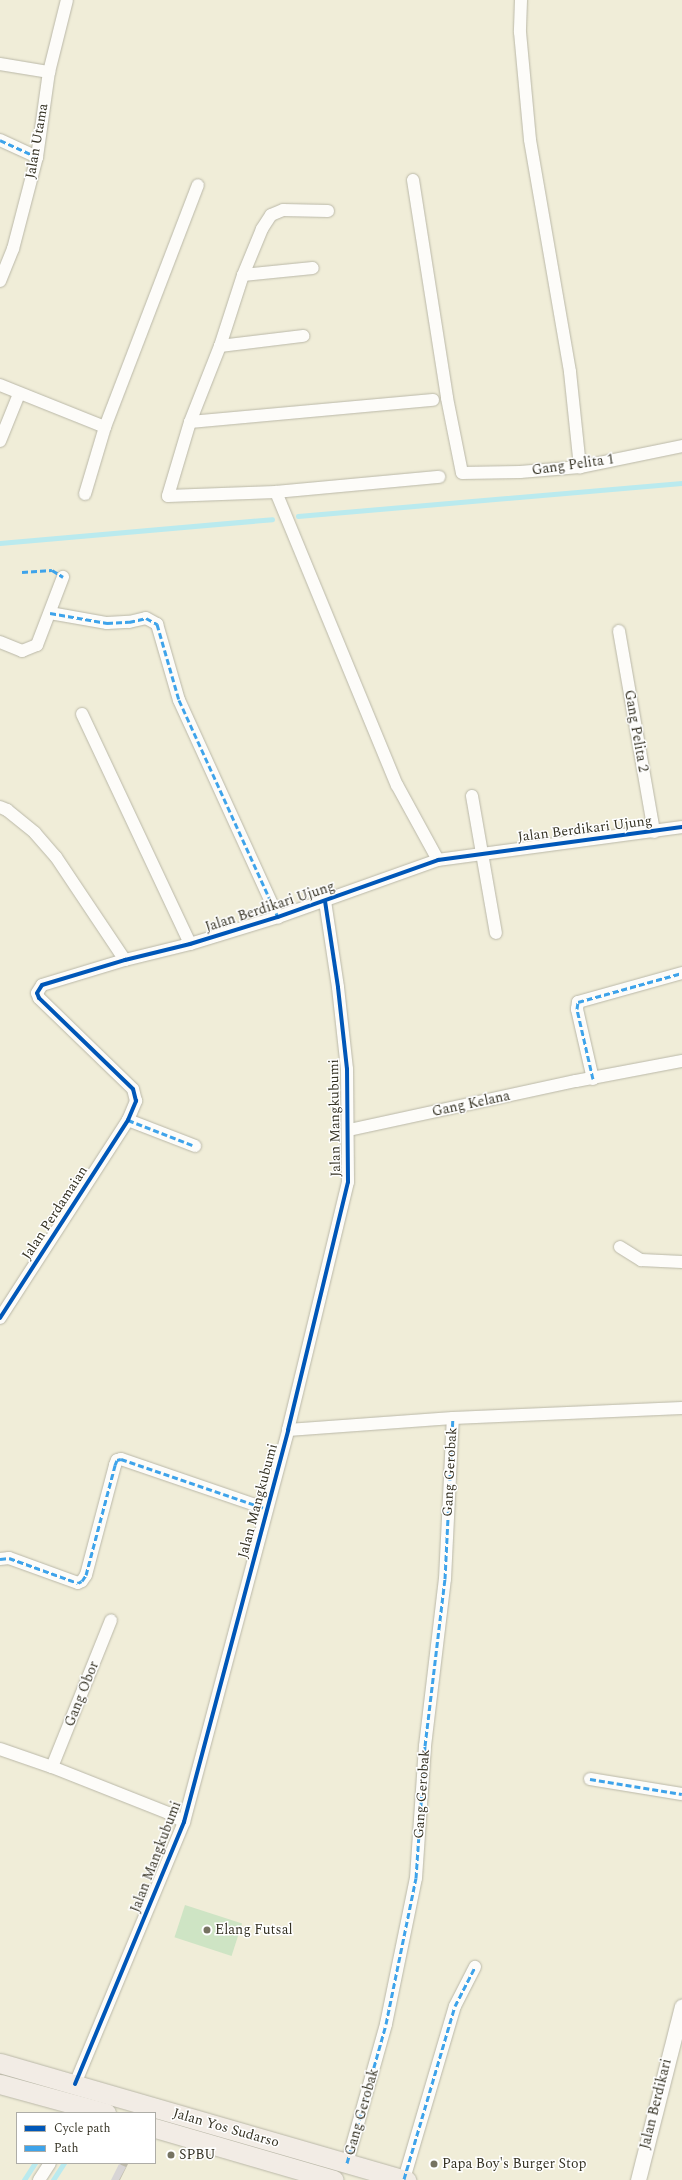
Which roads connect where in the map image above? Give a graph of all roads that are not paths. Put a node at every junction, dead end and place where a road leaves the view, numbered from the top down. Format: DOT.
graph roads {
  1 [pos="67,0"];
  2 [pos="521,0"];
  3 [pos="0,64"];
  4 [pos="49,72"];
  5 [pos="0,140"];
  6 [pos="37,157"];
  7 [pos="413,180"];
  8 [pos="198,185"];
  9 [pos="328,211"];
  10 [pos="313,268"];
  11 [pos="243,275"];
  12 [pos="0,281"];
  13 [pos="303,336"];
  14 [pos="220,346"];
  15 [pos="0,385"];
  16 [pos="19,394"];
  17 [pos="433,400"];
  18 [pos="190,422"];
  19 [pos="105,427"];
  20 [pos="0,441"];
  21 [pos="682,446"];
  22 [pos="580,467"];
  23 [pos="439,478"];
  24 [pos="276,492"];
  25 [pos="85,494"];
  26 [pos="62,577"];
  27 [pos="50,613"];
  28 [pos="618,631"];
  29 [pos="0,642"];
  30 [pos="82,714"];
  31 [pos="472,796"];
  32 [pos="0,807"];
  33 [pos="682,827"];
  34 [pos="654,832"];
  35 [pos="483,853"];
  36 [pos="438,860"];
  37 [pos="325,901"];
  38 [pos="278,917"];
  39 [pos="496,933"];
  40 [pos="190,944"];
  41 [pos="125,960"];
  42 [pos="682,973"];
  43 [pos="682,1063"];
  44 [pos="593,1079"];
  45 [pos="128,1120"];
  46 [pos="349,1130"];
  47 [pos="195,1146"];
  48 [pos="620,1247"];
  49 [pos="682,1262"];
  50 [pos="0,1318"];
  51 [pos="682,1408"];
  52 [pos="452,1418"];
  53 [pos="288,1430"];
  54 [pos="267,1509"];
  55 [pos="0,1559"];
  56 [pos="111,1620"];
  57 [pos="0,1749"];
  58 [pos="52,1767"];
  59 [pos="590,1779"];
  60 [pos="682,1794"];
  61 [pos="184,1822"];
  62 [pos="475,1967"];
  63 [pos="682,2006"];
  64 [pos="0,2063"];
  65 [pos="0,2084"];
  66 [pos="75,2084"];
  67 [pos="84,2110"];
  68 [pos="99,2112"];
  69 [pos="156,2128"];
  70 [pos="347,2163"];
  71 [pos="49,2164"];
  72 [pos="302,2176"];
  73 [pos="39,2180"];
  74 [pos="334,2180"];
  75 [pos="405,2180"];
  76 [pos="638,2180"];
  1 -- 4 [label="street, Jalan Utama"];
  2 -- 22 [label="street"];
  3 -- 4 [label="street"];
  4 -- 6 [label="street, Jalan Utama"];
  5 -- 6 [label="street"];
  6 -- 12 [label="street, Jalan Utama"];
  7 -- 22 [label="street, Gang Pelita 1"];
  8 -- 19 [label="street"];
  9 -- 11 [label="street"];
  10 -- 11 [label="street"];
  11 -- 14 [label="street"];
  13 -- 14 [label="street"];
  14 -- 18 [label="street"];
  15 -- 16 [label="street"];
  16 -- 19 [label="street"];
  16 -- 20 [label="street"];
  17 -- 18 [label="street"];
  18 -- 24 [label="street"];
  19 -- 25 [label="street"];
  21 -- 22 [label="street, Gang Pelita 1"];
  23 -- 24 [label="street"];
  24 -- 36 [label="street"];
  26 -- 27 [label="street"];
  27 -- 29 [label="street"];
  27 -- 38 [label="street"];
  28 -- 34 [label="street, Gang Pelita 2"];
  30 -- 40 [label="street"];
  31 -- 35 [label="street"];
  32 -- 41 [label="street"];
  33 -- 34 [label="street, Jalan Berdikari Ujung"];
  34 -- 35 [label="street, Jalan Berdikari Ujung"];
  35 -- 36 [label="street, Jalan Berdikari Ujung"];
  35 -- 39 [label="street"];
  36 -- 37 [label="street, Jalan Berdikari Ujung"];
  37 -- 38 [label="street, Jalan Berdikari Ujung"];
  37 -- 46 [label="street, Jalan Mangkubumi"];
  38 -- 40 [label="street, Jalan Berdikari Ujung"];
  40 -- 41 [label="street, Jalan Berdikari Ujung"];
  41 -- 45 [label="street, Jalan Berdikari Ujung"];
  42 -- 44 [label="street"];
  43 -- 44 [label="street, Gang Kelana"];
  44 -- 46 [label="street, Gang Kelana"];
  45 -- 47 [label="street"];
  45 -- 50 [label="street, Jalan Perdamaian"];
  46 -- 53 [label="street, Jalan Mangkubumi"];
  48 -- 49 [label="street"];
  51 -- 52 [label="street"];
  52 -- 53 [label="street"];
  52 -- 70 [label="street, Gang Gerobak"];
  53 -- 54 [label="street, Jalan Mangkubumi"];
  54 -- 55 [label="street"];
  54 -- 61 [label="street, Jalan Mangkubumi"];
  56 -- 58 [label="street, Gang Obor"];
  57 -- 58 [label="street"];
  58 -- 61 [label="street"];
  59 -- 60 [label="street"];
  61 -- 66 [label="street, Jalan Mangkubumi"];
  62 -- 75 [label="street"];
  63 -- 76 [label="street, Jalan Berdikari"];
  64 -- 66 [label="main road, Jalan Yos Sudarso"];
  65 -- 67 [label="main road"];
  66 -- 70 [label="main road, Jalan Yos Sudarso"];
  67 -- 68 [label="main road"];
  69 -- 72 [label="main road, Jalan Yos Sudarso"];
  70 -- 75 [label="main road, Jalan Yos Sudarso"];
  71 -- 73 [label="street"];
  72 -- 74 [label="main road, Jalan Yos Sudarso"];
}
